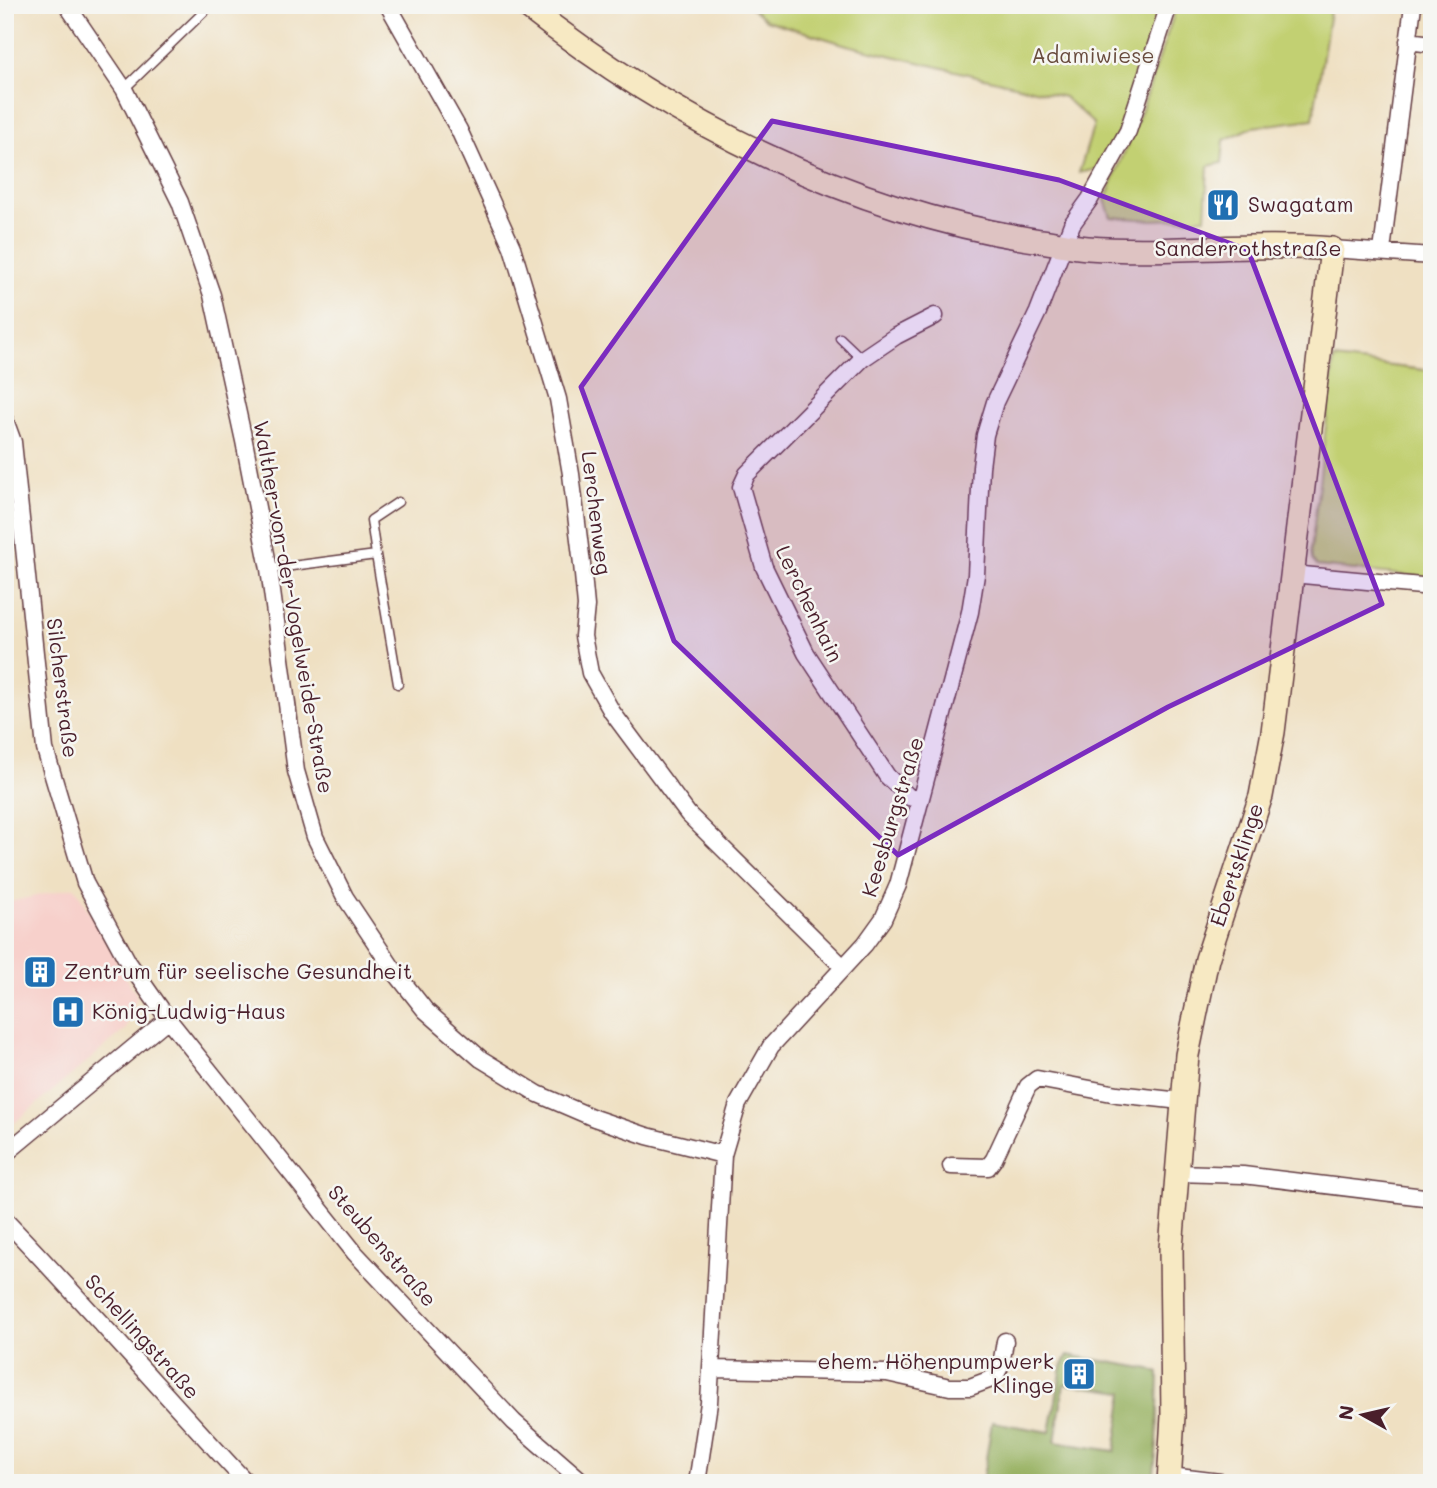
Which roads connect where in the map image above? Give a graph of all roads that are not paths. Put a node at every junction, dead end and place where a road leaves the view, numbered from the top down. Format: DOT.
graph roads {
  1 [pos="67,5"];
  2 [pos="211,5"];
  3 [pos="388,5"];
  4 [pos="525,5"];
  5 [pos="1168,5"];
  6 [pos="1413,5"];
  7 [pos="1408,41"];
  8 [pos="1432,44"];
  9 [pos="124,89"];
  10 [pos="1063,244"];
  11 [pos="1332,249"];
  12 [pos="1382,251"];
  13 [pos="1432,256"];
  14 [pos="935,316"];
  15 [pos="840,338"];
  16 [pos="862,359"];
  17 [pos="5,420"];
  18 [pos="398,502"];
  19 [pos="376,555"];
  20 [pos="269,569"];
  21 [pos="1292,574"];
  22 [pos="1432,587"];
  23 [pos="398,684"];
  24 [pos="920,800"];
  25 [pos="843,967"];
  26 [pos="168,1019"];
  27 [pos="1181,1101"];
  28 [pos="5,1154"];
  29 [pos="723,1155"];
  30 [pos="951,1166"];
  31 [pos="1176,1173"];
  32 [pos="1432,1198"];
  33 [pos="5,1220"];
  34 [pos="1005,1341"];
  35 [pos="712,1368"];
  36 [pos="1170,1479"];
  37 [pos="247,1483"];
  38 [pos="584,1483"];
  39 [pos="697,1483"];
  40 [pos="1228,1483"];
  1 -- 9 [label="street, Walther-von-der-Vogelweide-Straße"];
  2 -- 9 [label="lane"];
  3 -- 25 [label="street, Lerchenweg"];
  4 -- 10 [label="street, Sanderrothstraße"];
  5 -- 10 [label="street, Keesburgstraße"];
  6 -- 7 [label="street"];
  7 -- 8 [label="street"];
  7 -- 12 [label="street"];
  9 -- 20 [label="street, Walther-von-der-Vogelweide-Straße"];
  10 -- 11 [label="street, Sanderrothstraße"];
  10 -- 24 [label="street, Keesburgstraße"];
  11 -- 12 [label="street, Sanderrothstraße"];
  11 -- 21 [label="street, Ebertsklinge"];
  12 -- 13 [label="street, Sanderrothstraße"];
  14 -- 16 [label="street, Lerchenhain"];
  15 -- 16 [label="lane"];
  16 -- 24 [label="street, Lerchenhain"];
  17 -- 26 [label="street, Silcherstraße"];
  18 -- 19 [label="lane"];
  19 -- 20 [label="lane"];
  19 -- 23 [label="lane"];
  20 -- 29 [label="street, Walther-von-der-Vogelweide-Straße"];
  21 -- 22 [label="street"];
  21 -- 27 [label="street, Ebertsklinge"];
  24 -- 25 [label="street, Keesburgstraße"];
  25 -- 29 [label="street, Keesburgstraße"];
  26 -- 28 [label="street"];
  26 -- 38 [label="street, Steubenstraße"];
  27 -- 30 [label="street"];
  27 -- 31 [label="street, Ebertsklinge"];
  29 -- 35 [label="street, Keesburgstraße"];
  31 -- 32 [label="street"];
  31 -- 36 [label="street, Ebertsklinge"];
  33 -- 37 [label="street, Schellingstraße"];
  34 -- 35 [label="street"];
  35 -- 39 [label="street, Keesburgstraße"];
  36 -- 40 [label="street"];
}
